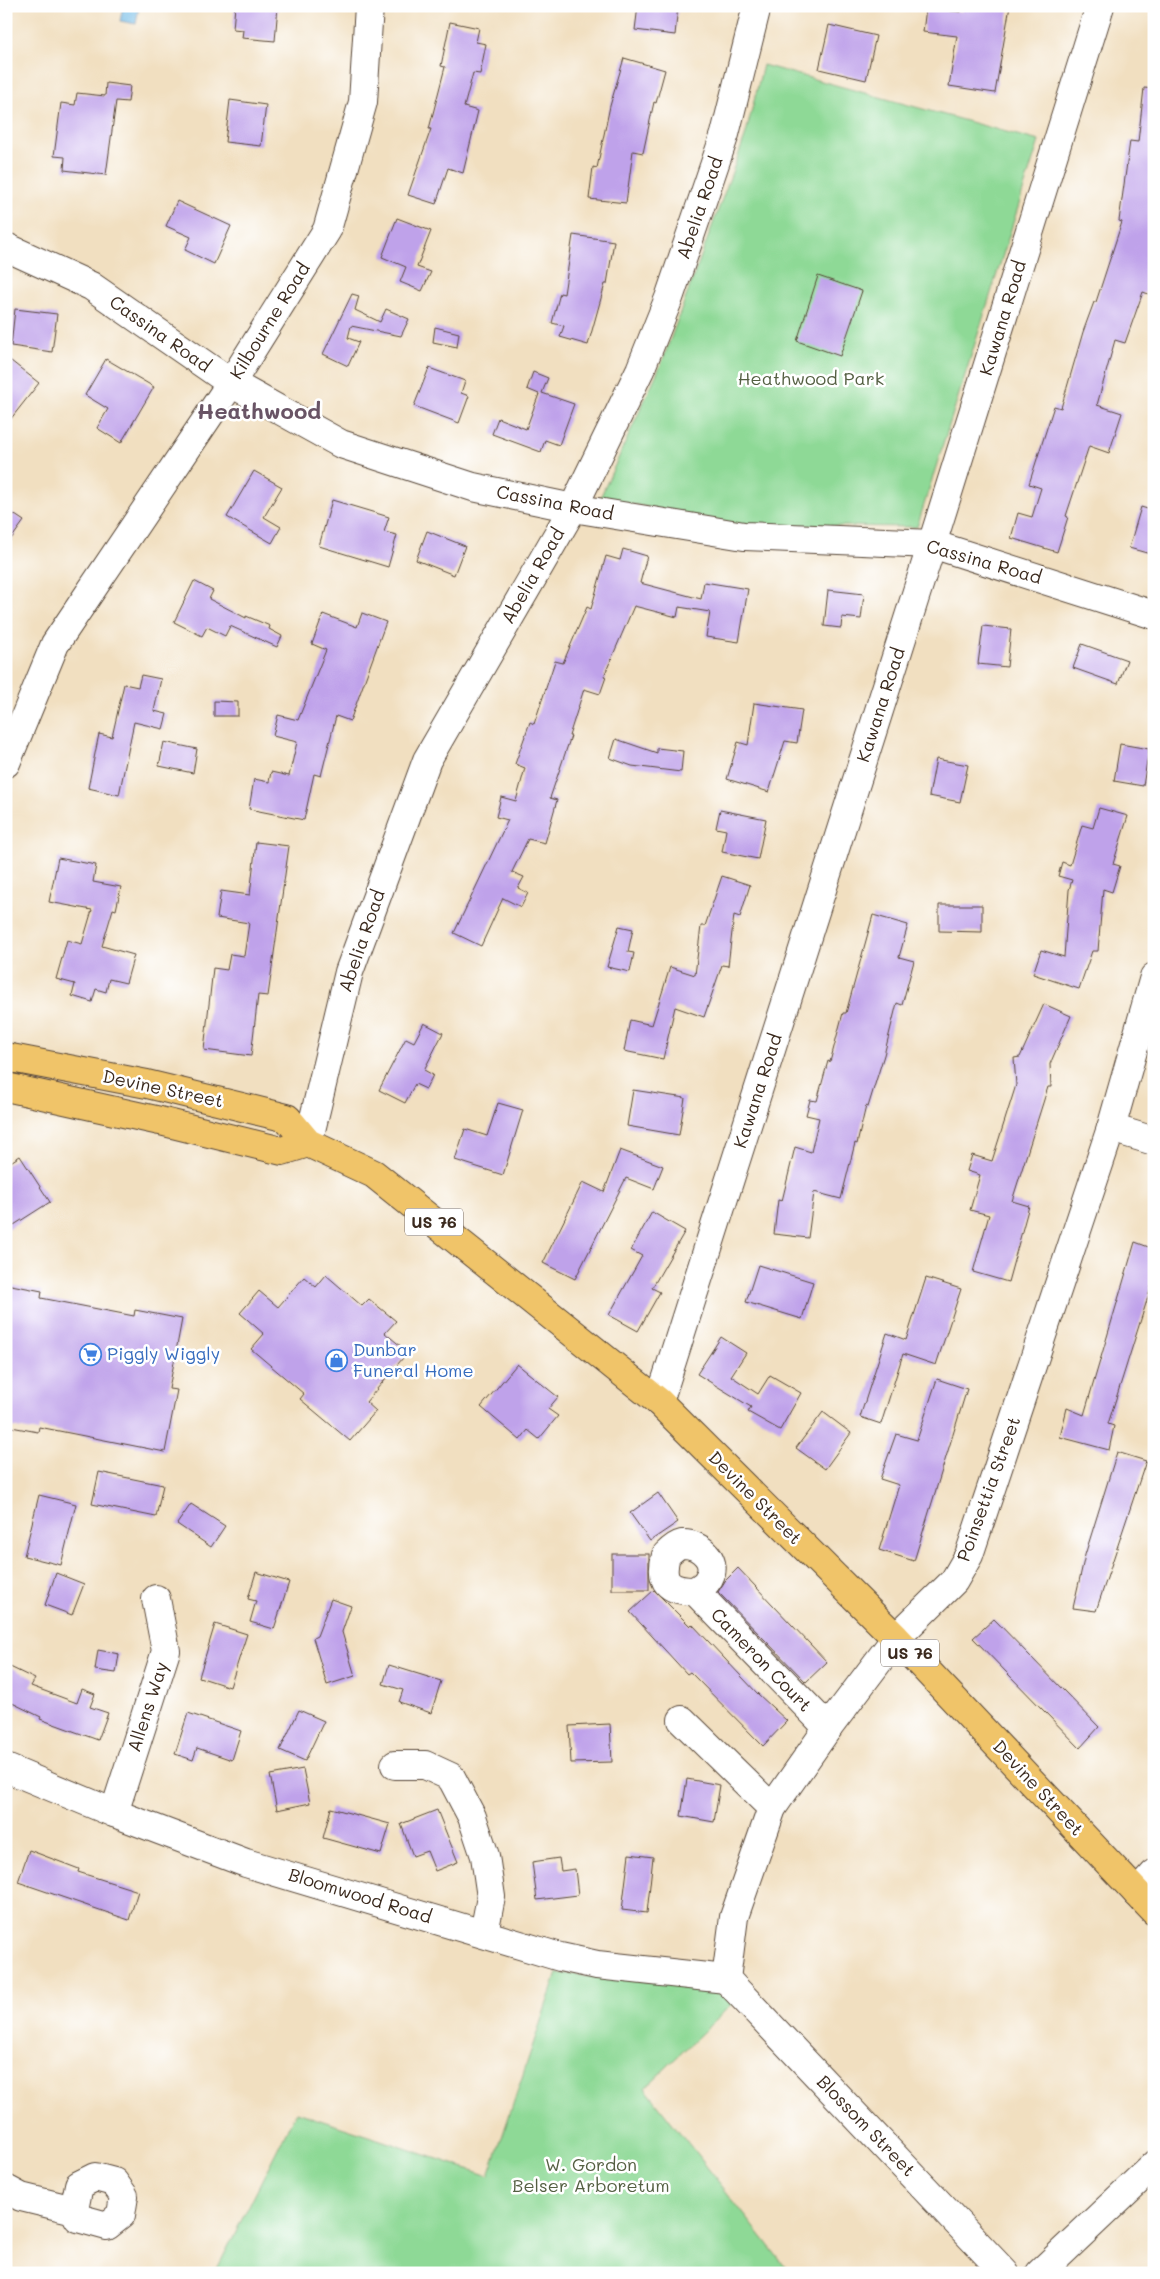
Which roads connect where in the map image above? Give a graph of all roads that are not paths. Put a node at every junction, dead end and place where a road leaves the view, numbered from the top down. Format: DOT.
graph roads {
  1 [pos="369,6"];
  2 [pos="757,6"];
  3 [pos="1100,6"];
  4 [pos="6,247"];
  5 [pos="231,383"];
  6 [pos="573,508"];
  7 [pos="932,544"];
  8 [pos="1154,615"];
  9 [pos="6,762"];
  10 [pos="1154,977"];
  11 [pos="6,1057"];
  12 [pos="6,1087"];
  13 [pos="170,1089"];
  14 [pos="160,1120"];
  15 [pos="1110,1128"];
  16 [pos="1154,1141"];
  17 [pos="308,1143"];
  18 [pos="659,1402"];
  19 [pos="695,1591"];
  20 [pos="156,1599"];
  21 [pos="896,1638"];
  22 [pos="682,1720"];
  23 [pos="828,1728"];
  24 [pos="395,1766"];
  25 [pos="6,1768"];
  26 [pos="772,1808"];
  27 [pos="114,1813"];
  28 [pos="1148,1893"];
  29 [pos="484,1933"];
  30 [pos="726,1979"];
  31 [pos="1154,2165"];
  32 [pos="6,2189"];
  33 [pos="74,2210"];
  34 [pos="1005,2273"];
  35 [pos="1040,2273"];
  1 -- 5 [label="street, Kilbourne Road"];
  2 -- 6 [label="street, Abelia Road"];
  3 -- 7 [label="street, Kawana Road"];
  4 -- 5 [label="street, Cassina Road"];
  5 -- 6 [label="street, Cassina Road"];
  5 -- 9 [label="street, Kilbourne Road"];
  6 -- 7 [label="street, Cassina Road"];
  6 -- 17 [label="street, Abelia Road"];
  7 -- 8 [label="street, Cassina Road"];
  7 -- 18 [label="street, Kawana Road"];
  10 -- 15 [label="street, Poinsettia Street"];
  11 -- 13 [label="main road, Devine Street / US 76"];
  12 -- 14 [label="main road, Devine Street"];
  13 -- 14 [label="main road"];
  13 -- 17 [label="main road, Devine Street / US 76"];
  14 -- 17 [label="main road, Devine Street"];
  15 -- 16 [label="street"];
  15 -- 21 [label="street, Poinsettia Street"];
  17 -- 18 [label="main road, Devine Street / US 76"];
  18 -- 21 [label="main road, Devine Street / US 76"];
  19 -- 23 [label="street, Cameron Court"];
  20 -- 27 [label="street, Allens Way"];
  21 -- 23 [label="street, Poinsettia Street"];
  21 -- 28 [label="main road, Devine Street / US 76"];
  22 -- 26 [label="street"];
  23 -- 26 [label="street, Poinsettia Street"];
  24 -- 29 [label="street"];
  25 -- 27 [label="street, Bloomwood Road"];
  26 -- 30 [label="street, Poinsettia Street"];
  27 -- 29 [label="street, Bloomwood Road"];
  29 -- 30 [label="street, Bloomwood Road"];
  30 -- 34 [label="street, Blossom Street"];
  31 -- 35 [label="street"];
  32 -- 33 [label="street"];
}
